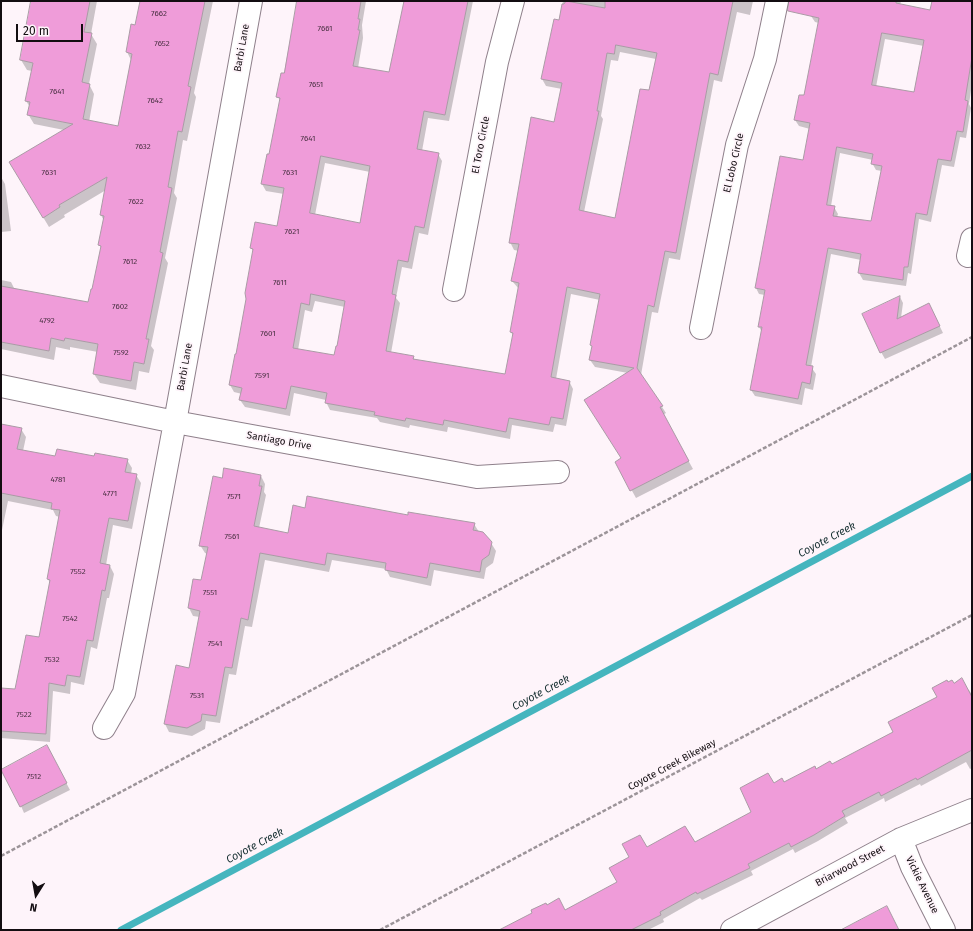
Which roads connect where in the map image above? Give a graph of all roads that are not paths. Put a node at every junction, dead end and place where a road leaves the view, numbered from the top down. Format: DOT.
graph roads {
  1 [pos="251,1"];
  2 [pos="513,1"];
  3 [pos="777,1"];
  4 [pos="454,290"];
  5 [pos="701,328"];
  6 [pos="1,386"];
  7 [pos="175,422"];
  8 [pos="558,472"];
  9 [pos="104,728"];
  10 [pos="972,810"];
  11 [pos="901,839"];
  12 [pos="732,930"];
  13 [pos="944,930"];
  1 -- 7 [label="street, Barbi Lane"];
  2 -- 4 [label="street, El Toro Circle"];
  3 -- 5 [label="street, El Lobo Circle"];
  6 -- 7 [label="street, Santiago Drive"];
  7 -- 8 [label="street, Santiago Drive"];
  7 -- 9 [label="street, Barbi Lane"];
  10 -- 11 [label="street, Briarwood Street"];
  11 -- 12 [label="street, Briarwood Street"];
  11 -- 13 [label="street, Vickie Avenue"];
}
